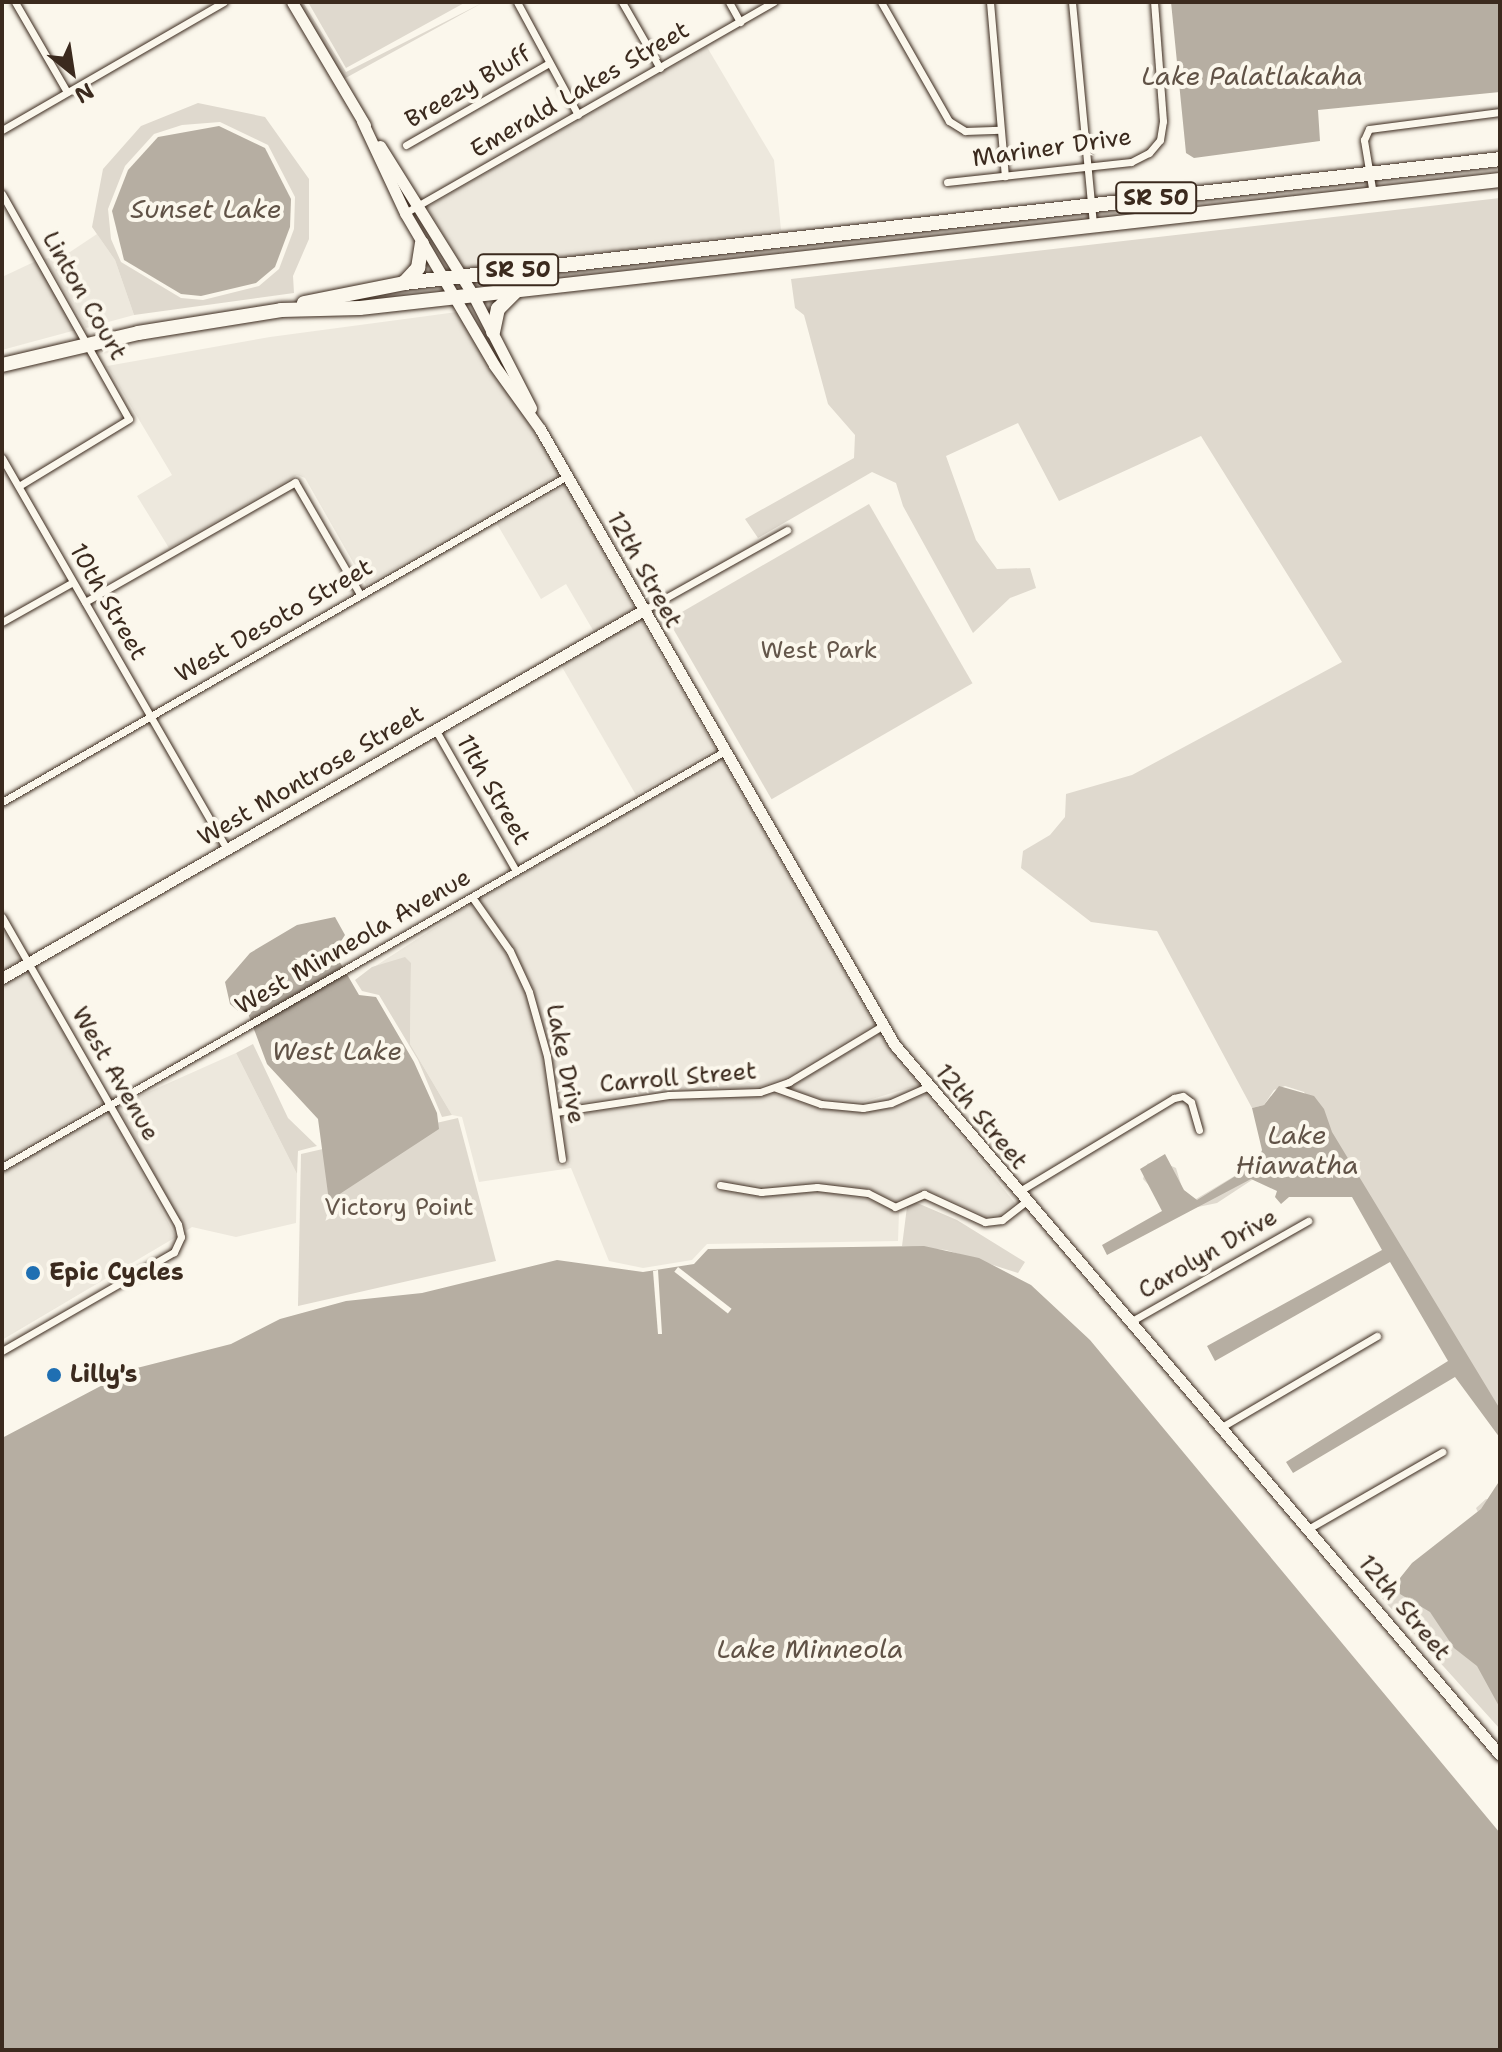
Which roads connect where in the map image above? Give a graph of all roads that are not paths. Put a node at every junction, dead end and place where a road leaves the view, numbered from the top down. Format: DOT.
graph roads {
  1 [pos="15,2"];
  2 [pos="224,2"];
  3 [pos="292,2"];
  4 [pos="517,2"];
  5 [pos="622,2"];
  6 [pos="729,2"];
  7 [pos="774,2"];
  8 [pos="881,2"];
  9 [pos="990,2"];
  10 [pos="1072,2"];
  11 [pos="1154,2"];
  12 [pos="740,22"];
  13 [pos="549,63"];
  14 [pos="660,68"];
  15 [pos="67,92"];
  16 [pos="1500,112"];
  17 [pos="578,115"];
  18 [pos="362,121"];
  19 [pos="2,130"];
  20 [pos="1000,130"];
  21 [pos="406,145"];
  22 [pos="1500,159"];
  23 [pos="1086,168"];
  24 [pos="1371,174"];
  25 [pos="1005,176"];
  26 [pos="1500,180"];
  27 [pos="947,182"];
  28 [pos="2,194"];
  29 [pos="1373,194"];
  30 [pos="420,205"];
  31 [pos="1091,206"];
  32 [pos="405,213"];
  33 [pos="1093,226"];
  34 [pos="422,243"];
  35 [pos="462,277"];
  36 [pos="443,279"];
  37 [pos="404,283"];
  38 [pos="516,291"];
  39 [pos="473,295"];
  40 [pos="454,297"];
  41 [pos="281,310"];
  42 [pos="493,332"];
  43 [pos="89,344"];
  44 [pos="508,358"];
  45 [pos="2,365"];
  46 [pos="494,365"];
  47 [pos="540,429"];
  48 [pos="2,458"];
  49 [pos="567,476"];
  50 [pos="19,486"];
  51 [pos="787,530"];
  52 [pos="73,582"];
  53 [pos="360,594"];
  54 [pos="85,602"];
  55 [pos="642,611"];
  56 [pos="2,622"];
  57 [pos="150,716"];
  58 [pos="435,729"];
  59 [pos="723,752"];
  60 [pos="2,802"];
  61 [pos="227,849"];
  62 [pos="516,871"];
  63 [pos="472,897"];
  64 [pos="2,917"];
  65 [pos="28,963"];
  66 [pos="2,978"];
  67 [pos="882,1026"];
  68 [pos="927,1087"];
  69 [pos="775,1088"];
  70 [pos="110,1104"];
  71 [pos="556,1112"];
  72 [pos="1199,1130"];
  73 [pos="562,1159"];
  74 [pos="2,1167"];
  75 [pos="720,1185"];
  76 [pos="1020,1198"];
  77 [pos="1308,1221"];
  78 [pos="1128,1323"];
  79 [pos="1377,1336"];
  80 [pos="2,1351"];
  81 [pos="1219,1429"];
  82 [pos="1442,1452"];
  83 [pos="1308,1529"];
  84 [pos="1500,1755"];
  1 -- 15 [label="street"];
  2 -- 15 [label="street"];
  3 -- 18 [label="main road, 12th Street"];
  4 -- 13 [label="street"];
  5 -- 14 [label="street"];
  6 -- 12 [label="street"];
  7 -- 12 [label="street, Emerald Lakes Street"];
  8 -- 20 [label="street"];
  9 -- 20 [label="street"];
  10 -- 23 [label="street"];
  11 -- 23 [label="street, Mariner Drive"];
  12 -- 14 [label="street, Emerald Lakes Street"];
  13 -- 17 [label="street"];
  13 -- 21 [label="street, Breezy Bluff"];
  14 -- 17 [label="street, Emerald Lakes Street"];
  15 -- 19 [label="street"];
  16 -- 24 [label="street"];
  17 -- 30 [label="street, Emerald Lakes Street"];
  18 -- 30 [label="main road, 12th Street"];
  18 -- 32 [label="main road, 12th Street"];
  20 -- 25 [label="street"];
  22 -- 24 [label="highway, SR 50"];
  23 -- 25 [label="street, Mariner Drive"];
  23 -- 31 [label="street"];
  24 -- 29 [label="street"];
  24 -- 31 [label="highway, SR 50"];
  25 -- 27 [label="street, Mariner Drive"];
  26 -- 29 [label="highway, SR 50"];
  28 -- 43 [label="street, Linton Court"];
  29 -- 33 [label="highway, SR 50"];
  30 -- 32 [label="street, Emerald Lakes Street"];
  30 -- 35 [label="main road, 12th Street"];
  31 -- 33 [label="street"];
  31 -- 35 [label="highway, SR 50"];
  32 -- 34 [label="main road, 12th Street"];
  33 -- 38 [label="highway, SR 50"];
  34 -- 36 [label="main road, 12th Street"];
  34 -- 37 [label="highway"];
  35 -- 36 [label="highway, SR 50"];
  35 -- 39 [label="main road, 12th Street"];
  36 -- 37 [label="highway, SR 50"];
  36 -- 40 [label="main road, 12th Street"];
  37 -- 41 [label="highway, SR 50"];
  38 -- 39 [label="highway, SR 50"];
  38 -- 42 [label="highway"];
  39 -- 40 [label="highway, SR 50"];
  39 -- 42 [label="main road, 12th Street"];
  40 -- 41 [label="highway, SR 50"];
  40 -- 46 [label="main road, 12th Street"];
  41 -- 43 [label="highway, SR 50"];
  42 -- 44 [label="main road, 12th Street"];
  43 -- 45 [label="highway, SR 50"];
  43 -- 50 [label="street, Linton Court"];
  44 -- 46 [label="street"];
  44 -- 47 [label="main road, 12th Street"];
  46 -- 47 [label="main road, 12th Street"];
  47 -- 49 [label="main road, 12th Street"];
  48 -- 50 [label="street, 10th Street"];
  49 -- 53 [label="street, West Desoto Street"];
  49 -- 55 [label="main road, 12th Street"];
  50 -- 52 [label="street, 10th Street"];
  51 -- 55 [label="street"];
  52 -- 54 [label="street, 10th Street"];
  52 -- 56 [label="street"];
  53 -- 54 [label="street"];
  53 -- 57 [label="street, West Desoto Street"];
  54 -- 57 [label="street, 10th Street"];
  55 -- 58 [label="main road, West Montrose Street"];
  55 -- 59 [label="main road, 12th Street"];
  57 -- 60 [label="street, West Desoto Street"];
  57 -- 61 [label="street, 10th Street"];
  58 -- 61 [label="main road, West Montrose Street"];
  58 -- 62 [label="street, 11th Street"];
  59 -- 62 [label="street, West Minneola Avenue"];
  59 -- 67 [label="main road, 12th Street"];
  61 -- 65 [label="main road, West Montrose Street"];
  62 -- 63 [label="street, West Minneola Avenue"];
  63 -- 70 [label="street, West Minneola Avenue"];
  63 -- 71 [label="street, Lake Drive"];
  64 -- 65 [label="street, West Avenue"];
  65 -- 66 [label="main road, West Montrose Street"];
  65 -- 70 [label="street, West Avenue"];
  67 -- 68 [label="main road, 12th Street"];
  67 -- 69 [label="street, Carroll Street"];
  68 -- 69 [label="street"];
  68 -- 76 [label="main road, 12th Street"];
  69 -- 71 [label="street, Carroll Street"];
  70 -- 74 [label="street, West Minneola Avenue"];
  70 -- 80 [label="street, West Avenue"];
  71 -- 73 [label="street, Lake Drive"];
  72 -- 76 [label="street"];
  75 -- 76 [label="street"];
  76 -- 78 [label="main road, 12th Street"];
  77 -- 78 [label="street, Carolyn Drive"];
  78 -- 81 [label="main road, 12th Street"];
  79 -- 81 [label="street"];
  81 -- 83 [label="main road, 12th Street"];
  82 -- 83 [label="street"];
  83 -- 84 [label="main road, 12th Street"];
}
